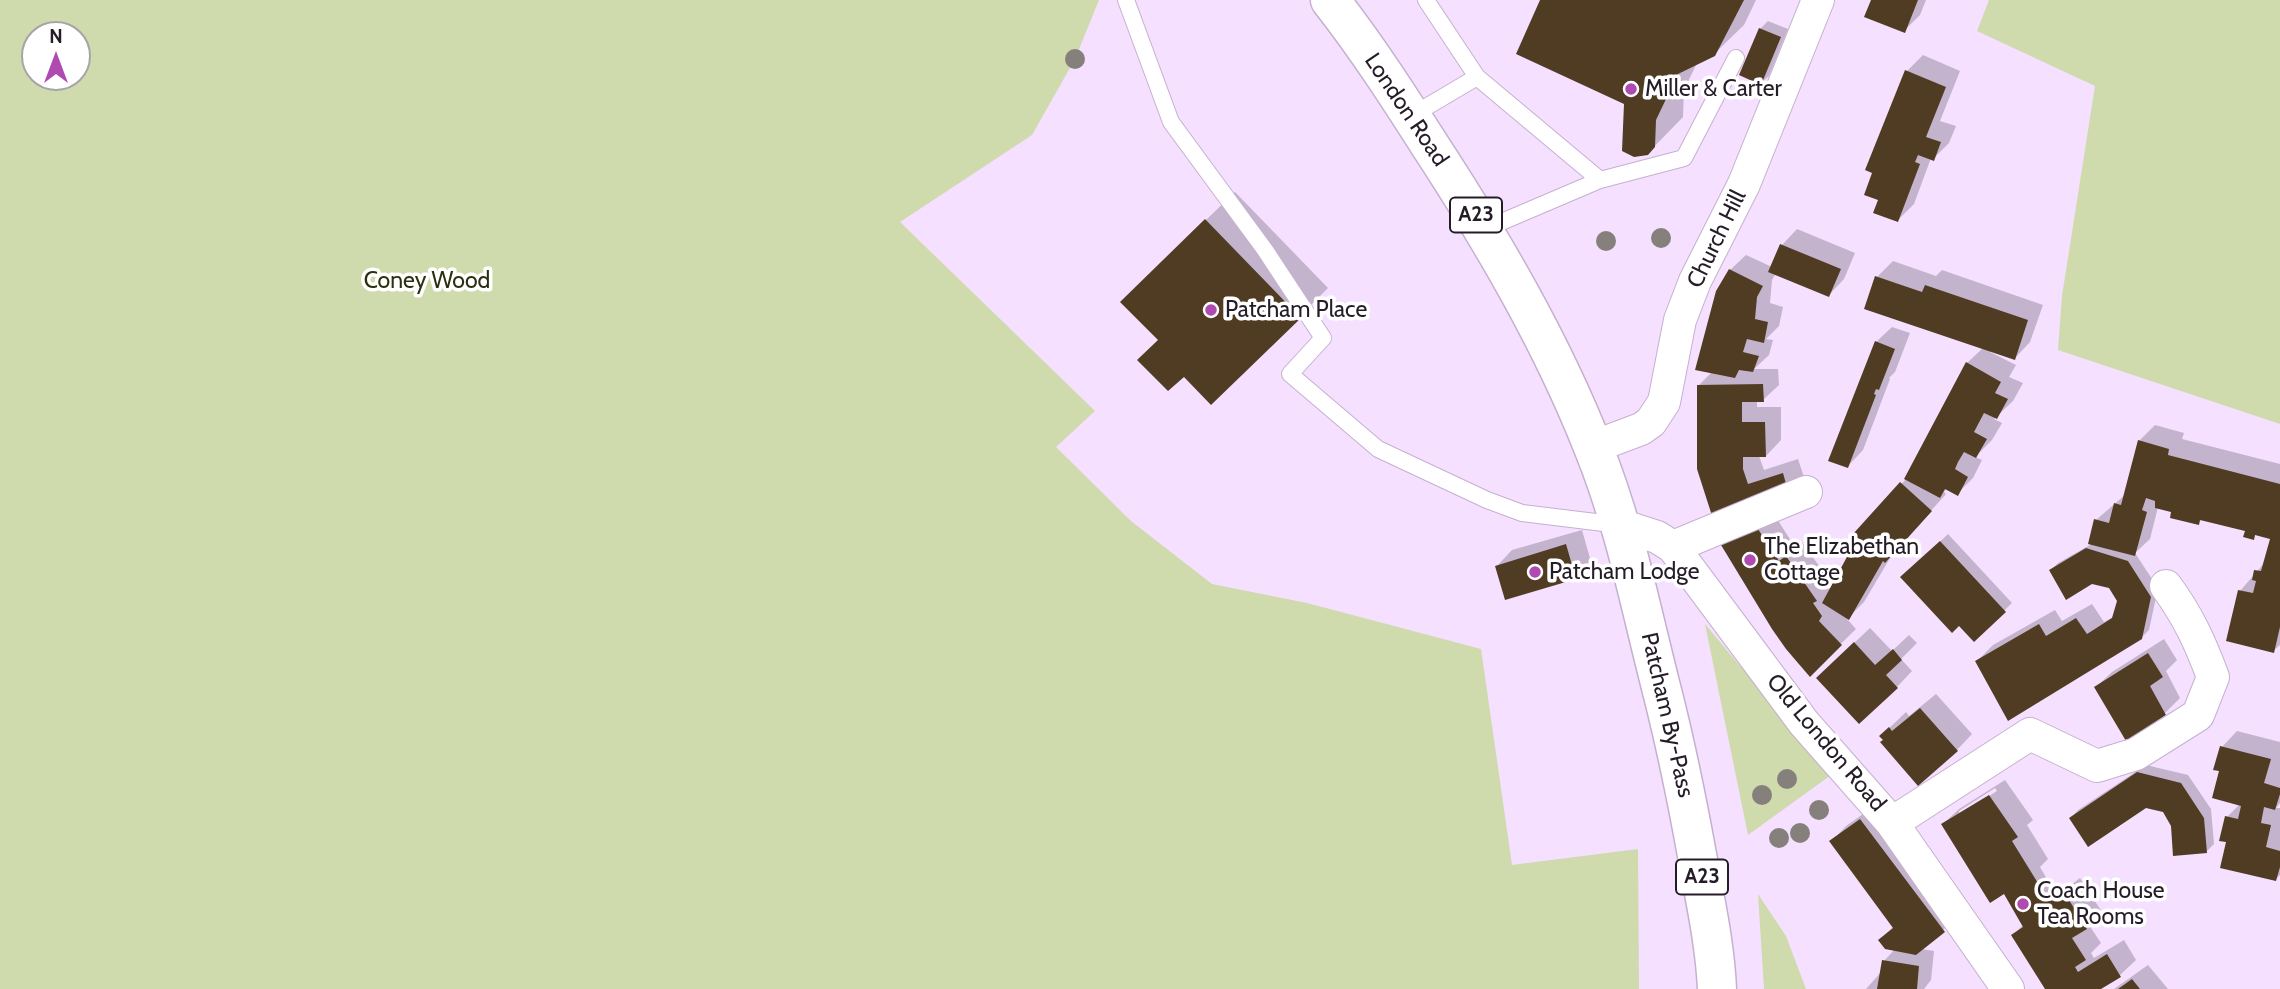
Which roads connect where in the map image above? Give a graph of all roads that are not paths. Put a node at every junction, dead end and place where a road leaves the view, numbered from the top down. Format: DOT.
graph roads {
  1 [pos="1126,0"];
  2 [pos="1330,0"];
  3 [pos="1426,0"];
  4 [pos="1818,0"];
  5 [pos="1736,58"];
  6 [pos="1477,77"];
  7 [pos="1411,116"];
  8 [pos="1600,180"];
  9 [pos="1485,229"];
  10 [pos="1594,447"];
  11 [pos="1806,492"];
  12 [pos="1620,525"];
  13 [pos="1673,547"];
  14 [pos="2166,586"];
  15 [pos="1892,823"];
  16 [pos="1717,989"];
  17 [pos="2008,989"];
  1 -- 12 [label="lane"];
  2 -- 7 [label="highway, London Road / A23"];
  3 -- 6 [label="lane"];
  4 -- 10 [label="street, Church Hill"];
  5 -- 8 [label="lane"];
  6 -- 7 [label="lane"];
  6 -- 8 [label="lane"];
  7 -- 9 [label="highway, London Road / A23"];
  8 -- 9 [label="lane"];
  9 -- 10 [label="highway, London Road / A23"];
  10 -- 12 [label="highway, Patcham By-Pass / A23"];
  11 -- 13 [label="street"];
  12 -- 13 [label="street, Old London Road"];
  12 -- 16 [label="highway, Patcham By-Pass / A23"];
  13 -- 15 [label="street, Old London Road"];
  14 -- 15 [label="street"];
  15 -- 17 [label="street, Old London Road"];
}
